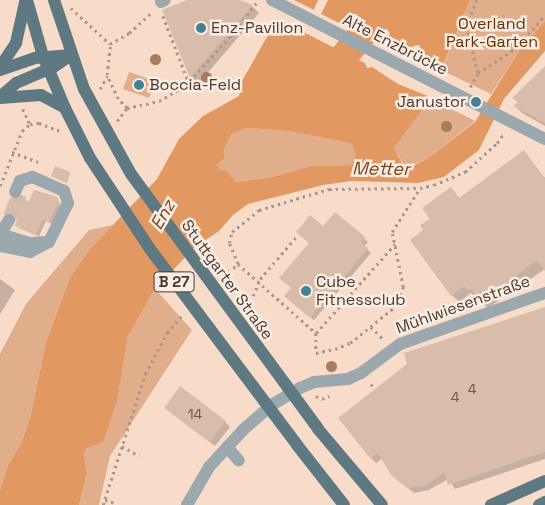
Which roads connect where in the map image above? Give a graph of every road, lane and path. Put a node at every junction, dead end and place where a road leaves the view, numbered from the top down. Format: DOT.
graph roads {
  1 [pos="26,0"];
  2 [pos="54,0"];
  3 [pos="258,0"];
  4 [pos="477,0"];
  5 [pos="273,1"];
  6 [pos="162,2"];
  7 [pos="70,6"];
  8 [pos="545,15"];
  9 [pos="110,44"];
  10 [pos="71,55"];
  11 [pos="43,56"];
  12 [pos="0,68"];
  13 [pos="48,69"];
  14 [pos="478,73"];
  15 [pos="189,82"];
  16 [pos="471,85"];
  17 [pos="55,96"];
  18 [pos="0,98"];
  19 [pos="22,108"];
  20 [pos="127,108"];
  21 [pos="508,120"];
  22 [pos="116,123"];
  23 [pos="30,124"];
  24 [pos="65,137"];
  25 [pos="545,139"];
  26 [pos="12,152"];
  27 [pos="38,162"];
  28 [pos="0,186"];
  29 [pos="420,188"];
  30 [pos="18,193"];
  31 [pos="7,219"];
  32 [pos="0,234"];
  33 [pos="296,237"];
  34 [pos="49,242"];
  35 [pos="395,244"];
  36 [pos="0,246"];
  37 [pos="238,264"];
  38 [pos="221,278"];
  39 [pos="259,282"];
  40 [pos="545,292"];
  41 [pos="253,296"];
  42 [pos="188,309"];
  43 [pos="372,327"];
  44 [pos="316,333"];
  45 [pos="392,348"];
  46 [pos="368,381"];
  47 [pos="376,389"];
  48 [pos="122,446"];
  49 [pos="227,447"];
  50 [pos="139,456"];
  51 [pos="239,461"];
  52 [pos="545,481"];
  53 [pos="105,500"];
  54 [pos="545,502"];
  55 [pos="115,503"];
  56 [pos="383,504"];
  57 [pos="103,505"];
  58 [pos="187,505"];
  59 [pos="344,505"];
  60 [pos="491,505"];
  61 [pos="539,505"];
  1 -- 11 [label="main road, B 27"];
  1 -- 12 [label="main road"];
  2 -- 10 [label="main road, Stuttgarter Straße / B 27"];
  3 -- 15 [label="path"];
  4 -- 14 [label="path"];
  5 -- 21 [label="street, Alte Enzbrücke"];
  6 -- 9 [label="path"];
  6 -- 15 [label="path"];
  7 -- 9 [label="path"];
  8 -- 14 [label="path"];
  9 -- 20 [label="path"];
  10 -- 11 [label="main road"];
  10 -- 13 [label="main road"];
  10 -- 56 [label="main road, Stuttgarter Straße / B 27, bridge"];
  11 -- 12 [label="main road"];
  11 -- 13 [label="main road, B 27"];
  13 -- 17 [label="main road, B 27"];
  13 -- 18 [label="main road"];
  14 -- 16 [label="path"];
  15 -- 20 [label="path"];
  17 -- 18 [label="main road"];
  17 -- 59 [label="main road, B 27, bridge"];
  19 -- 23 [label="path"];
  20 -- 22 [label="path"];
  21 -- 25 [label="street, Alte Enzbrücke"];
  21 -- 29 [label="path"];
  23 -- 24 [label="path"];
  23 -- 26 [label="path"];
  26 -- 27 [label="path"];
  26 -- 28 [label="path"];
  29 -- 35 [label="path"];
  29 -- 37 [label="path"];
  30 -- 34 [label="street"];
  31 -- 32 [label="street"];
  32 -- 34 [label="street"];
  33 -- 39 [label="path"];
  34 -- 36 [label="street"];
  35 -- 43 [label="path"];
  35 -- 44 [label="path"];
  37 -- 38 [label="path"];
  37 -- 39 [label="path"];
  39 -- 41 [label="path"];
  39 -- 44 [label="path"];
  40 -- 45 [label="street, Mühlwiesenstraße"];
  42 -- 48 [label="path"];
  43 -- 44 [label="path"];
  43 -- 45 [label="path"];
  45 -- 49 [label="street, Mühlwiesenstraße"];
  46 -- 47 [label="path"];
  48 -- 50 [label="path"];
  48 -- 53 [label="path"];
  49 -- 51 [label="street"];
  49 -- 58 [label="street, Mühlwiesenstraße"];
  52 -- 60 [label="main road"];
  53 -- 55 [label="path"];
  53 -- 57 [label="path"];
  54 -- 61 [label="main road"];
}
